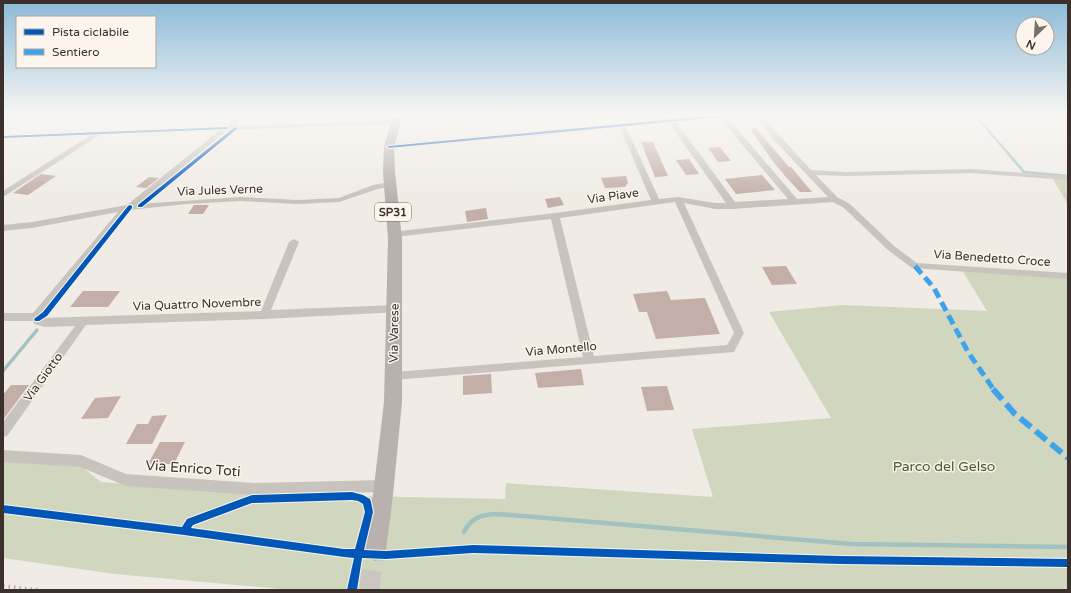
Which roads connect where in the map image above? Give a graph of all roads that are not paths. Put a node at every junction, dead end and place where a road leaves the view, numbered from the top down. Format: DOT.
graph roads {
  1 [pos="83,144"];
  2 [pos="209,144"];
  3 [pos="390,144"];
  4 [pos="424,144"];
  5 [pos="630,144"];
  6 [pos="688,144"];
  7 [pos="746,144"];
  8 [pos="782,144"];
  9 [pos="389,147"];
  10 [pos="809,172"];
  11 [pos="1068,178"];
  12 [pos="390,184"];
  13 [pos="3,195"];
  14 [pos="678,199"];
  15 [pos="834,199"];
  16 [pos="656,202"];
  17 [pos="795,202"];
  18 [pos="733,206"];
  19 [pos="128,207"];
  20 [pos="555,216"];
  21 [pos="3,228"];
  22 [pos="395,234"];
  23 [pos="294,242"];
  24 [pos="1068,276"];
  25 [pos="395,309"];
  26 [pos="264,315"];
  27 [pos="3,317"];
  28 [pos="36,317"];
  29 [pos="83,322"];
  30 [pos="589,360"];
  31 [pos="394,376"];
  32 [pos="3,432"];
  33 [pos="3,456"];
  34 [pos="384,486"];
  35 [pos="375,550"];
  1 -- 13 [label="street"];
  2 -- 19 [label="street"];
  3 -- 9 [label="main road, Via Varese / SP31"];
  4 -- 9 [label="street"];
  5 -- 16 [label="street"];
  6 -- 18 [label="street"];
  7 -- 17 [label="street"];
  8 -- 10 [label="street"];
  9 -- 12 [label="main road, Via Varese / SP31"];
  10 -- 11 [label="street"];
  10 -- 15 [label="street"];
  12 -- 19 [label="street, Via Jules Verne"];
  12 -- 22 [label="main road, Via Varese / SP31"];
  14 -- 16 [label="street, Via Piave"];
  14 -- 18 [label="street, Via Piave"];
  14 -- 30 [label="street, Via Montello"];
  15 -- 17 [label="street, Via Piave"];
  15 -- 24 [label="street, Via Benedetto Croce"];
  16 -- 20 [label="street, Via Piave"];
  17 -- 18 [label="street, Via Piave"];
  19 -- 21 [label="street, Via Jules Verne"];
  19 -- 28 [label="street"];
  20 -- 22 [label="street, Via Piave"];
  20 -- 30 [label="street"];
  22 -- 25 [label="main road, Via Varese / SP31"];
  23 -- 26 [label="street"];
  25 -- 26 [label="street, Via Quattro Novembre"];
  25 -- 31 [label="main road, Via Varese / SP31"];
  26 -- 29 [label="street, Via Quattro Novembre"];
  27 -- 28 [label="street, Via Quattro Novembre"];
  28 -- 29 [label="street, Via Quattro Novembre"];
  29 -- 32 [label="street, Via Giotto"];
  30 -- 31 [label="street, Via Montello"];
  31 -- 34 [label="main road, Via Varese / SP31"];
  33 -- 34 [label="street, Via Enrico Toti"];
  34 -- 35 [label="main road, Via Varese / SP31"];
}
